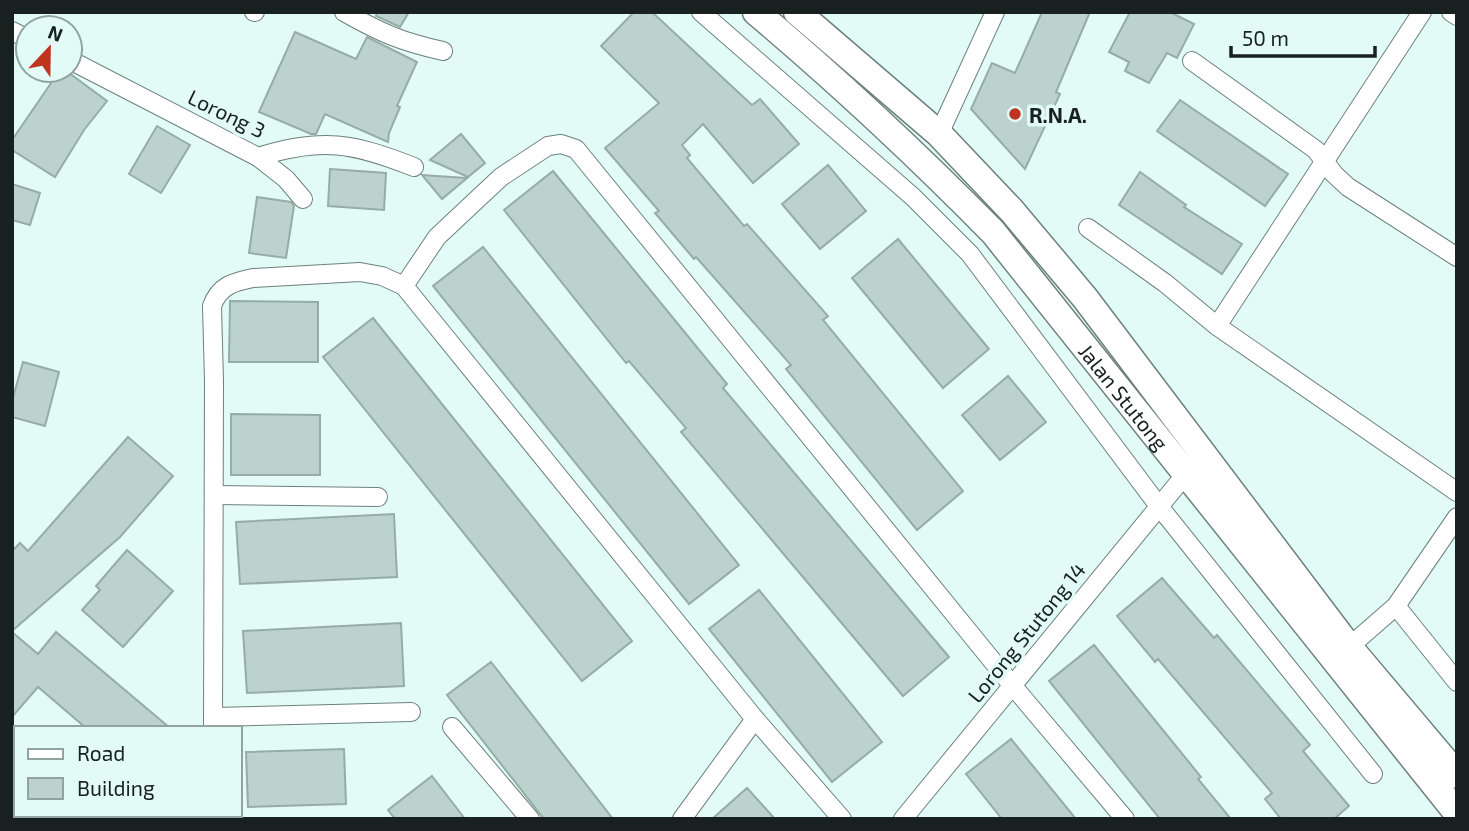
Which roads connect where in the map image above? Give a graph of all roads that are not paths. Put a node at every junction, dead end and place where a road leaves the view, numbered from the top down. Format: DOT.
graph roads {
  1 [pos="344,12"];
  2 [pos="701,12"];
  3 [pos="756,12"];
  4 [pos="797,12"];
  5 [pos="995,12"];
  6 [pos="1422,12"];
  7 [pos="1451,12"];
  8 [pos="1457,16"];
  9 [pos="443,51"];
  10 [pos="1192,61"];
  11 [pos="84,67"];
  12 [pos="939,134"];
  13 [pos="258,158"];
  14 [pos="1324,161"];
  15 [pos="414,167"];
  16 [pos="303,199"];
  17 [pos="1088,229"];
  18 [pos="1457,257"];
  19 [pos="404,286"];
  20 [pos="1217,326"];
  21 [pos="1185,475"];
  22 [pos="1457,492"];
  23 [pos="214,495"];
  24 [pos="378,497"];
  25 [pos="1158,505"];
  26 [pos="1457,517"];
  27 [pos="1396,606"];
  28 [pos="1349,647"];
  29 [pos="1457,682"];
  30 [pos="1012,685"];
  31 [pos="411,712"];
  32 [pos="755,719"];
  33 [pos="213,722"];
  34 [pos="452,727"];
  35 [pos="1373,774"];
  36 [pos="1457,775"];
  37 [pos="1457,813"];
  38 [pos="530,819"];
  39 [pos="682,819"];
  40 [pos="842,819"];
  41 [pos="903,819"];
  42 [pos="1125,819"];
  1 -- 9 [label="street"];
  2 -- 25 [label="street"];
  3 -- 21 [label="main road, Jalan Stutong"];
  4 -- 12 [label="main road, Jalan Stutong"];
  5 -- 12 [label="street"];
  6 -- 14 [label="street"];
  7 -- 8 [label="street"];
  10 -- 14 [label="street"];
  11 -- 13 [label="street, Lorong 3"];
  12 -- 28 [label="main road, Jalan Stutong"];
  13 -- 15 [label="street, Lorong 3"];
  13 -- 16 [label="street"];
  14 -- 18 [label="street"];
  14 -- 20 [label="street"];
  17 -- 20 [label="street"];
  19 -- 23 [label="street"];
  19 -- 30 [label="street"];
  19 -- 32 [label="street"];
  20 -- 22 [label="street"];
  21 -- 25 [label="street, Lorong Stutong 14"];
  21 -- 37 [label="main road, Jalan Stutong"];
  23 -- 24 [label="street"];
  23 -- 33 [label="street"];
  25 -- 30 [label="street, Lorong Stutong 14"];
  25 -- 35 [label="street"];
  26 -- 27 [label="street"];
  27 -- 28 [label="street"];
  27 -- 29 [label="street"];
  28 -- 36 [label="main road, Jalan Stutong"];
  30 -- 41 [label="street, Lorong Stutong 14"];
  30 -- 42 [label="street"];
  31 -- 33 [label="street"];
  32 -- 39 [label="street"];
  32 -- 40 [label="street"];
  34 -- 38 [label="street"];
}
